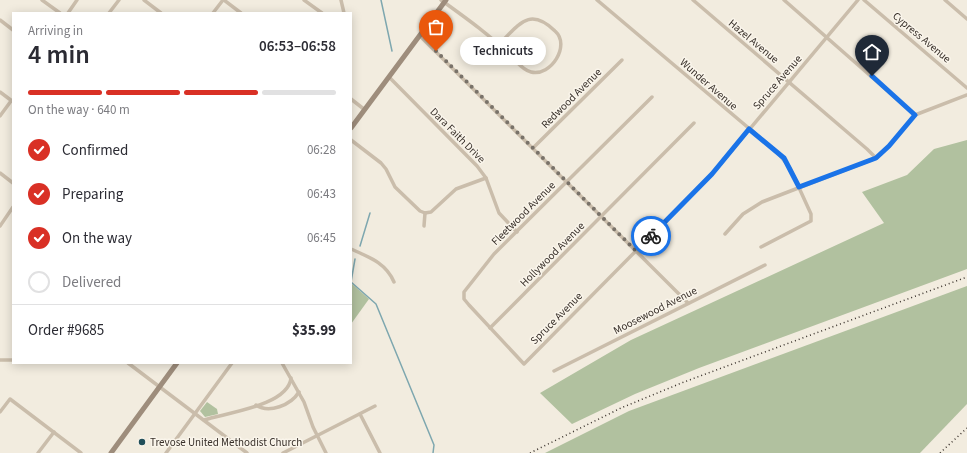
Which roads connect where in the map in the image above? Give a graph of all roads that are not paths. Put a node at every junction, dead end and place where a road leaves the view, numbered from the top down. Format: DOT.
graph roads {
  1 [pos="42,0"];
  2 [pos="77,0"];
  3 [pos="118,0"];
  4 [pos="144,0"];
  5 [pos="223,0"];
  6 [pos="304,0"];
  7 [pos="341,0"];
  8 [pos="597,0"];
  9 [pos="693,0"];
  10 [pos="784,0"];
  11 [pos="858,0"];
  12 [pos="864,0"];
  13 [pos="945,0"];
  14 [pos="444,1"];
  15 [pos="59,12"];
  16 [pos="69,12"];
  17 [pos="110,12"];
  18 [pos="160,12"];
  19 [pos="214,12"];
  20 [pos="240,12"];
  21 [pos="321,12"];
  22 [pos="344,12"];
  23 [pos="967,19"];
  24 [pos="0,20"];
  25 [pos="12,29"];
  26 [pos="420,36"];
  27 [pos="827,38"];
  28 [pos="499,44"];
  29 [pos="622,60"];
  30 [pos="389,78"];
  31 [pos="789,82"];
  32 [pos="967,88"];
  33 [pos="0,92"];
  34 [pos="967,95"];
  35 [pos="652,97"];
  36 [pos="352,100"];
  37 [pos="12,101"];
  38 [pos="365,110"];
  39 [pos="915,115"];
  40 [pos="0,116"];
  41 [pos="694,123"];
  42 [pos="352,127"];
  43 [pos="749,129"];
  44 [pos="352,141"];
  45 [pos="533,148"];
  46 [pos="876,158"];
  47 [pos="0,173"];
  48 [pos="486,178"];
  49 [pos="12,182"];
  50 [pos="567,182"];
  51 [pos="799,187"];
  52 [pos="12,208"];
  53 [pos="425,213"];
  54 [pos="602,216"];
  55 [pos="0,226"];
  56 [pos="424,226"];
  57 [pos="516,232"];
  58 [pos="726,234"];
  59 [pos="761,247"];
  60 [pos="352,249"];
  61 [pos="636,251"];
  62 [pos="765,265"];
  63 [pos="394,282"];
  64 [pos="688,303"];
  65 [pos="490,328"];
  66 [pos="0,360"];
  67 [pos="12,360"];
  68 [pos="129,364"];
  69 [pos="176,364"];
  70 [pos="231,364"];
  71 [pos="283,364"];
  72 [pos="554,371"];
  73 [pos="291,378"];
  74 [pos="159,387"];
  75 [pos="299,392"];
  76 [pos="256,405"];
  77 [pos="375,406"];
  78 [pos="0,412"];
  79 [pos="195,413"];
  80 [pos="360,414"];
  81 [pos="204,420"];
  82 [pos="54,432"];
  83 [pos="317,435"];
  84 [pos="112,451"];
  85 [pos="38,453"];
  86 [pos="81,453"];
  87 [pos="119,453"];
  88 [pos="166,453"];
  89 [pos="247,453"];
  90 [pos="283,453"];
  91 [pos="326,453"];
  92 [pos="380,453"];
  1 -- 15 [label="street"];
  2 -- 16 [label="street"];
  3 -- 17 [label="street"];
  4 -- 18 [label="street"];
  5 -- 19 [label="street"];
  5 -- 20 [label="street"];
  6 -- 21 [label="street"];
  7 -- 22 [label="street"];
  8 -- 43 [label="street, Wunder Avenue"];
  9 -- 31 [label="street, Hazel Avenue"];
  10 -- 27 [label="street"];
  11 -- 27 [label="street, Spruce Avenue"];
  12 -- 32 [label="street, Cypress Avenue"];
  13 -- 23 [label="street"];
  14 -- 26 [label="street"];
  14 -- 28 [label="street"];
  24 -- 25 [label="street"];
  26 -- 30 [label="street"];
  26 -- 45 [label="street"];
  27 -- 31 [label="street, Spruce Avenue"];
  27 -- 39 [label="street"];
  28 -- 28 [label="street"];
  29 -- 45 [label="street, Redwood Avenue"];
  30 -- 38 [label="street"];
  30 -- 48 [label="street, Dara Faith Drive"];
  31 -- 43 [label="street, Spruce Avenue"];
  31 -- 46 [label="street, Hazel Avenue"];
  33 -- 37 [label="street"];
  34 -- 39 [label="street"];
  35 -- 50 [label="street, Fleetwood Avenue"];
  36 -- 38 [label="street"];
  37 -- 40 [label="street"];
  38 -- 42 [label="street"];
  39 -- 46 [label="street"];
  41 -- 54 [label="street, Hollywood Avenue"];
  43 -- 51 [label="street, Wunder Avenue"];
  43 -- 61 [label="street, Spruce Avenue"];
  44 -- 53 [label="street"];
  45 -- 50 [label="street"];
  46 -- 51 [label="street"];
  47 -- 49 [label="street"];
  48 -- 53 [label="street"];
  48 -- 57 [label="street, Dara Faith Drive"];
  50 -- 54 [label="street"];
  50 -- 57 [label="street, Fleetwood Avenue"];
  51 -- 58 [label="street"];
  51 -- 59 [label="street, Wunder Avenue"];
  52 -- 55 [label="street"];
  53 -- 56 [label="street"];
  54 -- 61 [label="street"];
  54 -- 65 [label="street, Hollywood Avenue"];
  57 -- 65 [label="street, Fleetwood Avenue"];
  60 -- 63 [label="street"];
  61 -- 64 [label="street"];
  61 -- 65 [label="street, Spruce Avenue"];
  62 -- 64 [label="street, Moosewood Avenue"];
  64 -- 72 [label="street, Moosewood Avenue"];
  66 -- 67 [label="street"];
  68 -- 74 [label="street"];
  69 -- 74 [label="street"];
  70 -- 79 [label="street"];
  71 -- 73 [label="street"];
  73 -- 75 [label="street"];
  73 -- 76 [label="street"];
  74 -- 79 [label="street"];
  74 -- 84 [label="street"];
  75 -- 76 [label="street"];
  75 -- 83 [label="street"];
  76 -- 81 [label="street"];
  77 -- 80 [label="street"];
  78 -- 82 [label="street"];
  79 -- 81 [label="street"];
  79 -- 88 [label="street"];
  80 -- 83 [label="street"];
  80 -- 92 [label="street"];
  81 -- 89 [label="street"];
  82 -- 85 [label="street"];
  82 -- 86 [label="street"];
  83 -- 90 [label="street"];
  83 -- 91 [label="street"];
  84 -- 87 [label="street"];
}
